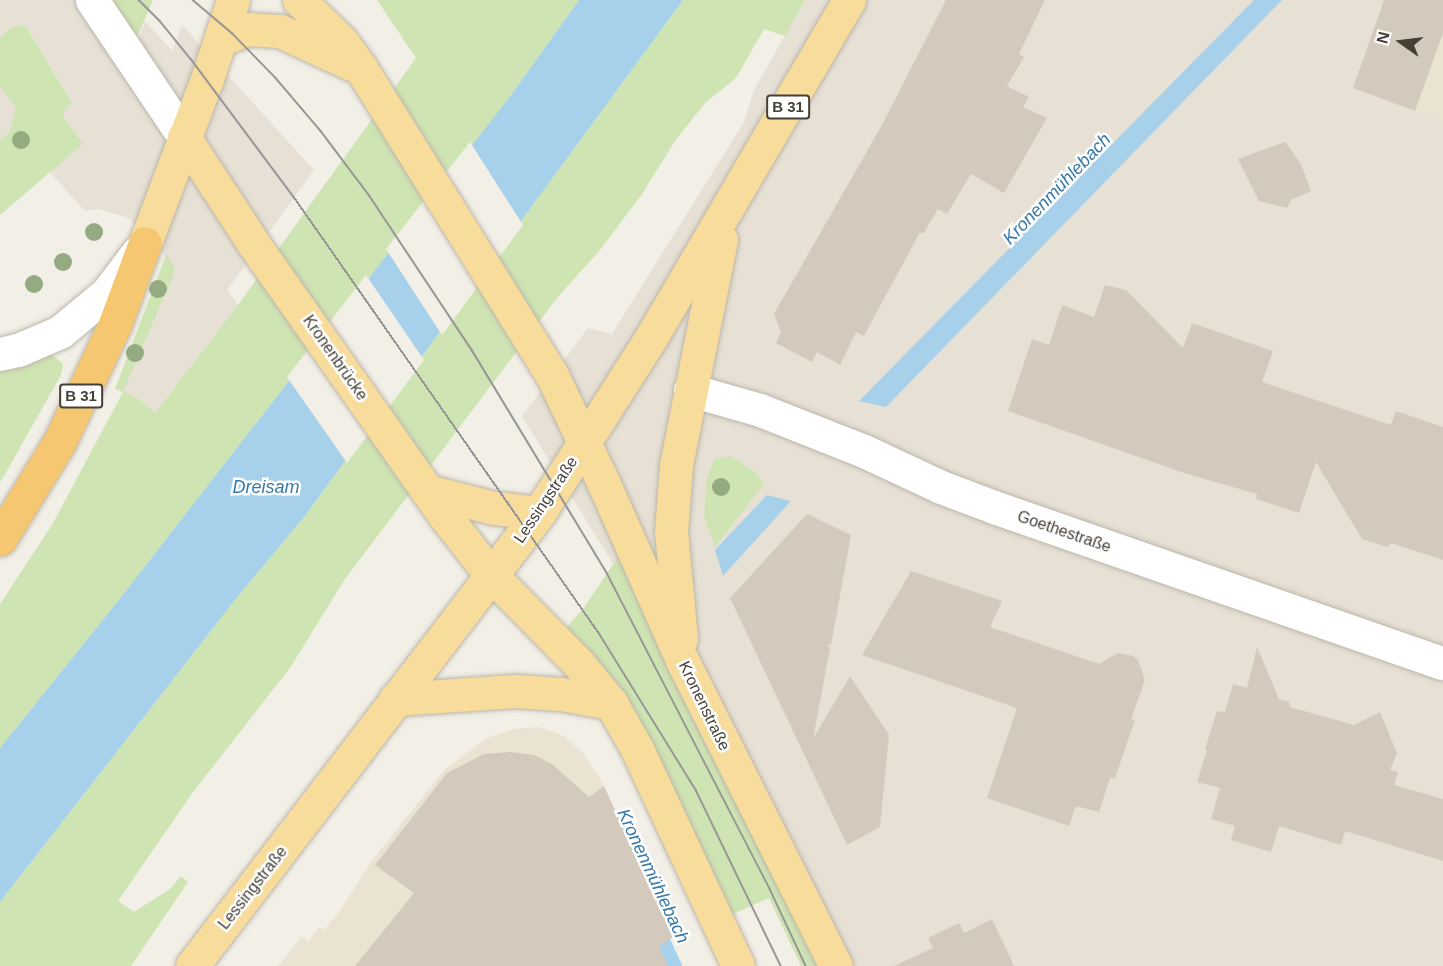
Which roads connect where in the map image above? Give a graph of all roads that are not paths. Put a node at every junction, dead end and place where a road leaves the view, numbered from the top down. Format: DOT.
graph roads {
  1 [pos="92,0"];
  2 [pos="233,0"];
  3 [pos="299,0"];
  4 [pos="849,0"];
  5 [pos="221,39"];
  6 [pos="368,80"];
  7 [pos="184,137"];
  8 [pos="726,214"];
  9 [pos="145,243"];
  10 [pos="0,354"];
  11 [pos="690,390"];
  12 [pos="585,441"];
  13 [pos="443,502"];
  14 [pos="539,513"];
  15 [pos="0,540"];
  16 [pos="492,576"];
  17 [pos="682,662"];
  18 [pos="1443,663"];
  19 [pos="395,699"];
  20 [pos="611,704"];
  21 [pos="192,966"];
  22 [pos="738,966"];
  23 [pos="836,966"];
  1 -- 7 [label="street"];
  2 -- 5 [label="main road, B 31"];
  3 -- 6 [label="main road"];
  4 -- 8 [label="main road, Lessingstraße / B 31"];
  5 -- 6 [label="main road"];
  5 -- 7 [label="main road, B 31"];
  6 -- 12 [label="main road"];
  7 -- 9 [label="main road, B 31"];
  7 -- 13 [label="main road, Kronenbrücke"];
  8 -- 11 [label="main road"];
  8 -- 12 [label="main road, Lessingstraße / B 31"];
  9 -- 10 [label="street"];
  9 -- 15 [label="highway, B 31"];
  11 -- 17 [label="main road"];
  11 -- 18 [label="street, Goethestraße"];
  12 -- 14 [label="main road, Lessingstraße / B 31"];
  12 -- 17 [label="main road, Kronenstraße"];
  13 -- 14 [label="main road"];
  13 -- 16 [label="main road, Kronenbrücke"];
  14 -- 16 [label="main road, Lessingstraße / B 31"];
  16 -- 19 [label="main road, Lessingstraße / B 31"];
  16 -- 20 [label="main road"];
  17 -- 23 [label="main road, Kronenstraße"];
  19 -- 20 [label="main road"];
  19 -- 21 [label="main road, Lessingstraße / B 31"];
  20 -- 22 [label="main road"];
}
